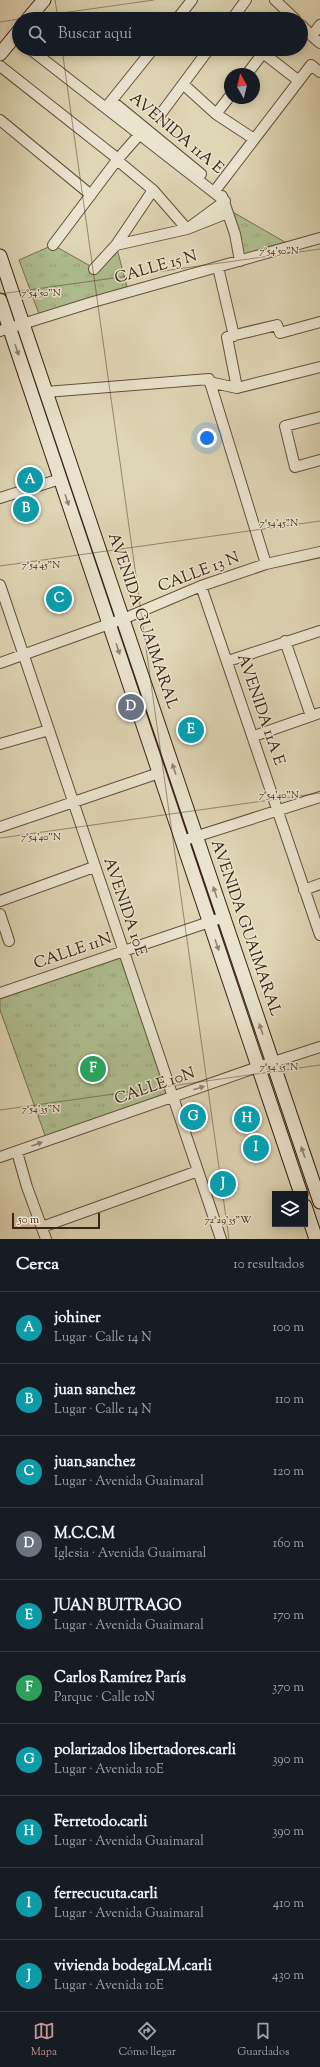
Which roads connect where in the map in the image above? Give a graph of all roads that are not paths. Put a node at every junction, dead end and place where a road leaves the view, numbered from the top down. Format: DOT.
graph roads {
  1 [pos="44,0"];
  2 [pos="192,0"];
  3 [pos="246,0"];
  4 [pos="275,0"];
  5 [pos="34,12"];
  6 [pos="183,12"];
  7 [pos="237,12"];
  8 [pos="287,12"];
  9 [pos="320,25"];
  10 [pos="308,32"];
  11 [pos="312,36"];
  12 [pos="12,41"];
  13 [pos="320,43"];
  14 [pos="0,54"];
  15 [pos="40,56"];
  16 [pos="147,56"];
  17 [pos="204,56"];
  18 [pos="257,56"];
  19 [pos="266,56"];
  20 [pos="0,66"];
  21 [pos="250,68"];
  22 [pos="320,72"];
  23 [pos="299,81"];
  24 [pos="183,84"];
  25 [pos="109,104"];
  26 [pos="224,104"];
  27 [pos="216,114"];
  28 [pos="160,115"];
  29 [pos="0,120"];
  30 [pos="139,135"];
  31 [pos="254,139"];
  32 [pos="117,160"];
  33 [pos="217,188"];
  34 [pos="153,190"];
  35 [pos="91,195"];
  36 [pos="226,201"];
  37 [pos="224,214"];
  38 [pos="187,229"];
  39 [pos="320,238"];
  40 [pos="116,244"];
  41 [pos="53,245"];
  42 [pos="0,256"];
  43 [pos="240,261"];
  44 [pos="218,267"];
  45 [pos="94,269"];
  46 [pos="0,300"];
  47 [pos="320,322"];
  48 [pos="23,324"];
  49 [pos="5,329"];
  50 [pos="234,336"];
  51 [pos="320,367"];
  52 [pos="209,381"];
  53 [pos="237,388"];
  54 [pos="46,392"];
  55 [pos="320,417"];
  56 [pos="320,460"];
  57 [pos="60,479"];
  58 [pos="0,498"];
  59 [pos="320,552"];
  60 [pos="266,564"];
  61 [pos="0,585"];
  62 [pos="202,586"];
  63 [pos="123,619"];
  64 [pos="109,624"];
  65 [pos="320,631"];
  66 [pos="285,642"];
  67 [pos="23,655"];
  68 [pos="228,661"];
  69 [pos="0,663"];
  70 [pos="315,715"];
  71 [pos="49,730"];
  72 [pos="254,736"];
  73 [pos="0,744"];
  74 [pos="160,773"];
  75 [pos="320,796"];
  76 [pos="73,803"];
  77 [pos="278,811"];
  78 [pos="0,828"];
  79 [pos="196,836"];
  80 [pos="182,841"];
  81 [pos="94,867"];
  82 [pos="320,884"];
  83 [pos="304,890"];
  84 [pos="0,901"];
  85 [pos="0,914"];
  86 [pos="224,917"];
  87 [pos="210,922"];
  88 [pos="320,935"];
  89 [pos="9,941"];
  90 [pos="123,950"];
  91 [pos="0,993"];
  92 [pos="320,1047"];
  93 [pos="272,1062"];
  94 [pos="258,1067"];
  95 [pos="173,1096"];
  96 [pos="17,1152"];
  97 [pos="0,1157"];
  98 [pos="198,1171"];
  99 [pos="300,1191"];
  100 [pos="320,1202"];
  101 [pos="308,1215"];
  102 [pos="42,1227"];
  103 [pos="46,1239"];
  104 [pos="221,1239"];
  105 [pos="316,1239"];
  1 -- 5 [label="street"];
  2 -- 6 [label="street"];
  3 -- 7 [label="street"];
  4 -- 8 [label="street"];
  9 -- 11 [label="street"];
  10 -- 11 [label="street"];
  11 -- 13 [label="street"];
  12 -- 14 [label="street"];
  15 -- 25 [label="street"];
  16 -- 25 [label="street"];
  17 -- 24 [label="street"];
  18 -- 21 [label="street"];
  19 -- 23 [label="street"];
  20 -- 32 [label="street"];
  22 -- 23 [label="street"];
  23 -- 31 [label="street"];
  24 -- 27 [label="street"];
  24 -- 28 [label="street"];
  25 -- 30 [label="street"];
  25 -- 33 [label="street, AVENIDA 11A E"];
  26 -- 27 [label="street"];
  27 -- 31 [label="street"];
  29 -- 35 [label="street"];
  30 -- 32 [label="street"];
  30 -- 36 [label="street"];
  31 -- 33 [label="street"];
  32 -- 34 [label="street"];
  32 -- 35 [label="street"];
  33 -- 36 [label="street, AVENIDA 11A E"];
  34 -- 38 [label="street"];
  34 -- 40 [label="street"];
  35 -- 41 [label="street"];
  36 -- 38 [label="street"];
  36 -- 43 [label="street, AVENIDA 11A E"];
  37 -- 38 [label="street"];
  38 -- 40 [label="street"];
  39 -- 43 [label="street, CALLE 15 N"];
  40 -- 45 [label="street"];
  42 -- 48 [label="street, AVENIDA GUAIMARAL"];
  43 -- 44 [label="street, CALLE 15 N"];
  44 -- 48 [label="street, CALLE 15 N"];
  44 -- 50 [label="street"];
  46 -- 49 [label="street, AVENIDA GUAIMARAL"];
  47 -- 50 [label="street"];
  48 -- 49 [label="street, CALLE 15 N"];
  48 -- 54 [label="street, AVENIDA GUAIMARAL"];
  49 -- 57 [label="street, AVENIDA GUAIMARAL, one-way"];
  50 -- 53 [label="street"];
  51 -- 53 [label="street"];
  52 -- 53 [label="street"];
  52 -- 54 [label="street"];
  52 -- 60 [label="street"];
  54 -- 63 [label="street, AVENIDA GUAIMARAL"];
  55 -- 56 [label="street"];
  57 -- 58 [label="street"];
  57 -- 64 [label="street, AVENIDA GUAIMARAL, one-way"];
  59 -- 60 [label="street, CALLE 13 N"];
  60 -- 62 [label="street, CALLE 13 N"];
  61 -- 67 [label="street, AVENIDA 10E"];
  62 -- 63 [label="street, CALLE 13 N"];
  62 -- 68 [label="street, AVENIDA 11A E"];
  63 -- 64 [label="street, CALLE 13 N"];
  79 -- 63 [label="street, AVENIDA GUAIMARAL, one-way"];
  64 -- 67 [label="street, CALLE 13 N"];
  64 -- 74 [label="street, AVENIDA GUAIMARAL, one-way"];
  65 -- 66 [label="street"];
  66 -- 68 [label="street"];
  66 -- 70 [label="street"];
  67 -- 69 [label="street, CALLE 13 N"];
  67 -- 71 [label="street, AVENIDA 10E"];
  68 -- 72 [label="street, AVENIDA 11A E"];
  70 -- 72 [label="street"];
  71 -- 73 [label="street"];
  71 -- 76 [label="street, AVENIDA 10E"];
  72 -- 77 [label="street, AVENIDA 11A E"];
  74 -- 76 [label="street"];
  74 -- 80 [label="street, AVENIDA GUAIMARAL"];
  75 -- 77 [label="street"];
  76 -- 78 [label="street"];
  76 -- 81 [label="street, AVENIDA 10E"];
  77 -- 79 [label="street"];
  77 -- 83 [label="street, AVENIDA 11A E"];
  79 -- 80 [label="street"];
  86 -- 79 [label="street, AVENIDA GUAIMARAL, one-way"];
  80 -- 87 [label="street, AVENIDA GUAIMARAL"];
  81 -- 84 [label="street"];
  81 -- 90 [label="street, AVENIDA 10E"];
  82 -- 83 [label="street"];
  83 -- 88 [label="street, AVENIDA 11A E"];
  85 -- 89 [label="street"];
  86 -- 87 [label="street, CALLE 11N"];
  93 -- 86 [label="street, AVENIDA GUAIMARAL, one-way"];
  87 -- 90 [label="street, CALLE 11N"];
  87 -- 94 [label="street, AVENIDA GUAIMARAL, one-way"];
  90 -- 91 [label="street, CALLE 11N"];
  90 -- 95 [label="street, AVENIDA 10E"];
  92 -- 93 [label="street, CALLE 10N"];
  93 -- 94 [label="street, CALLE 10N"];
  100 -- 93 [label="street, AVENIDA GUAIMARAL, one-way"];
  95 -- 94 [label="street, CALLE 10N, one-way"];
  94 -- 99 [label="street, AVENIDA GUAIMARAL"];
  96 -- 95 [label="street, CALLE 10N, one-way"];
  95 -- 98 [label="street, AVENIDA 10E"];
  96 -- 97 [label="street, CALLE 10N"];
  96 -- 102 [label="street"];
  98 -- 102 [label="street"];
  98 -- 104 [label="street, AVENIDA 10E"];
  101 -- 105 [label="street"];
  102 -- 103 [label="street"];
}
